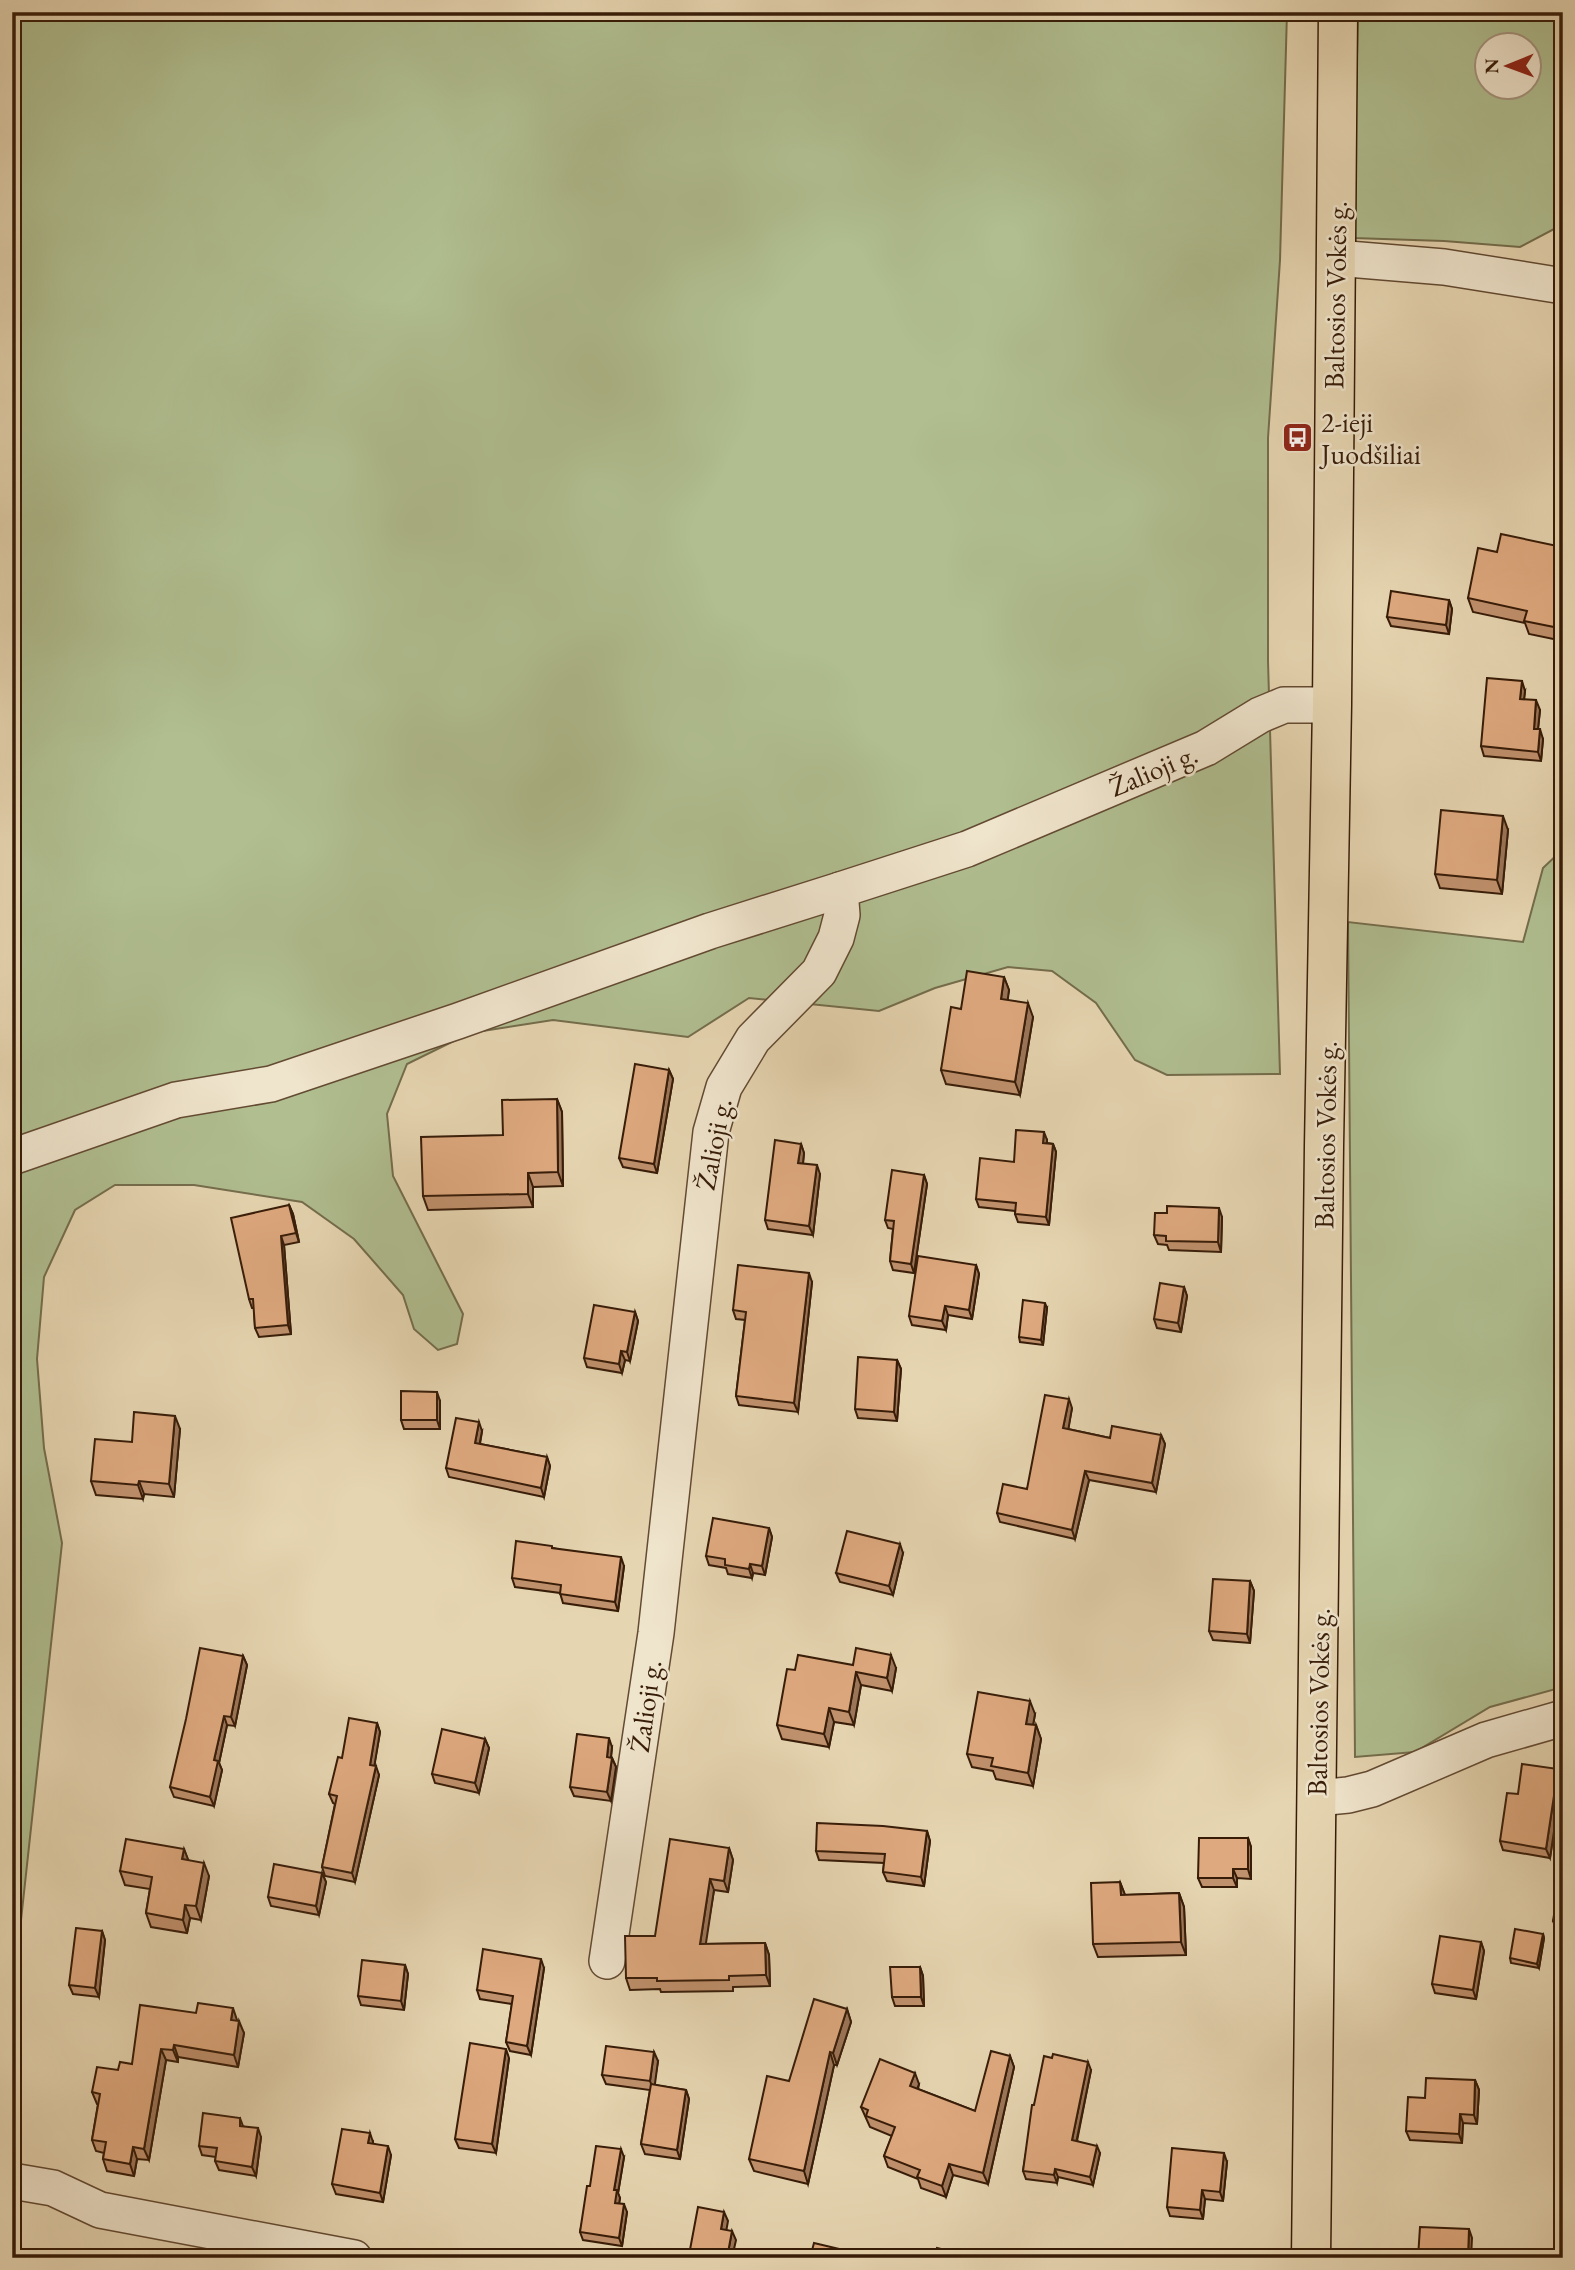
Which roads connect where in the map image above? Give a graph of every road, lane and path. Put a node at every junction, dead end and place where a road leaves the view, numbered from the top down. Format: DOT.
graph roads {
  1 [pos="1338,12"];
  2 [pos="1336,258"];
  3 [pos="1563,286"];
  4 [pos="1332,705"];
  5 [pos="841,890"];
  6 [pos="12,1157"];
  7 [pos="1563,1718"];
  8 [pos="1317,1798"];
  9 [pos="607,1961"];
  10 [pos="12,2180"];
  11 [pos="354,2258"];
  12 [pos="1311,2258"];
  1 -- 2 [label="main road, Baltosios Vokės g."];
  2 -- 3 [label="street"];
  2 -- 4 [label="main road, Baltosios Vokės g."];
  4 -- 5 [label="street, Žalioji g."];
  4 -- 8 [label="main road, Baltosios Vokės g."];
  5 -- 6 [label="street"];
  5 -- 9 [label="street, Žalioji g."];
  7 -- 8 [label="street"];
  8 -- 12 [label="main road, Baltosios Vokės g."];
  10 -- 11 [label="street"];
}
